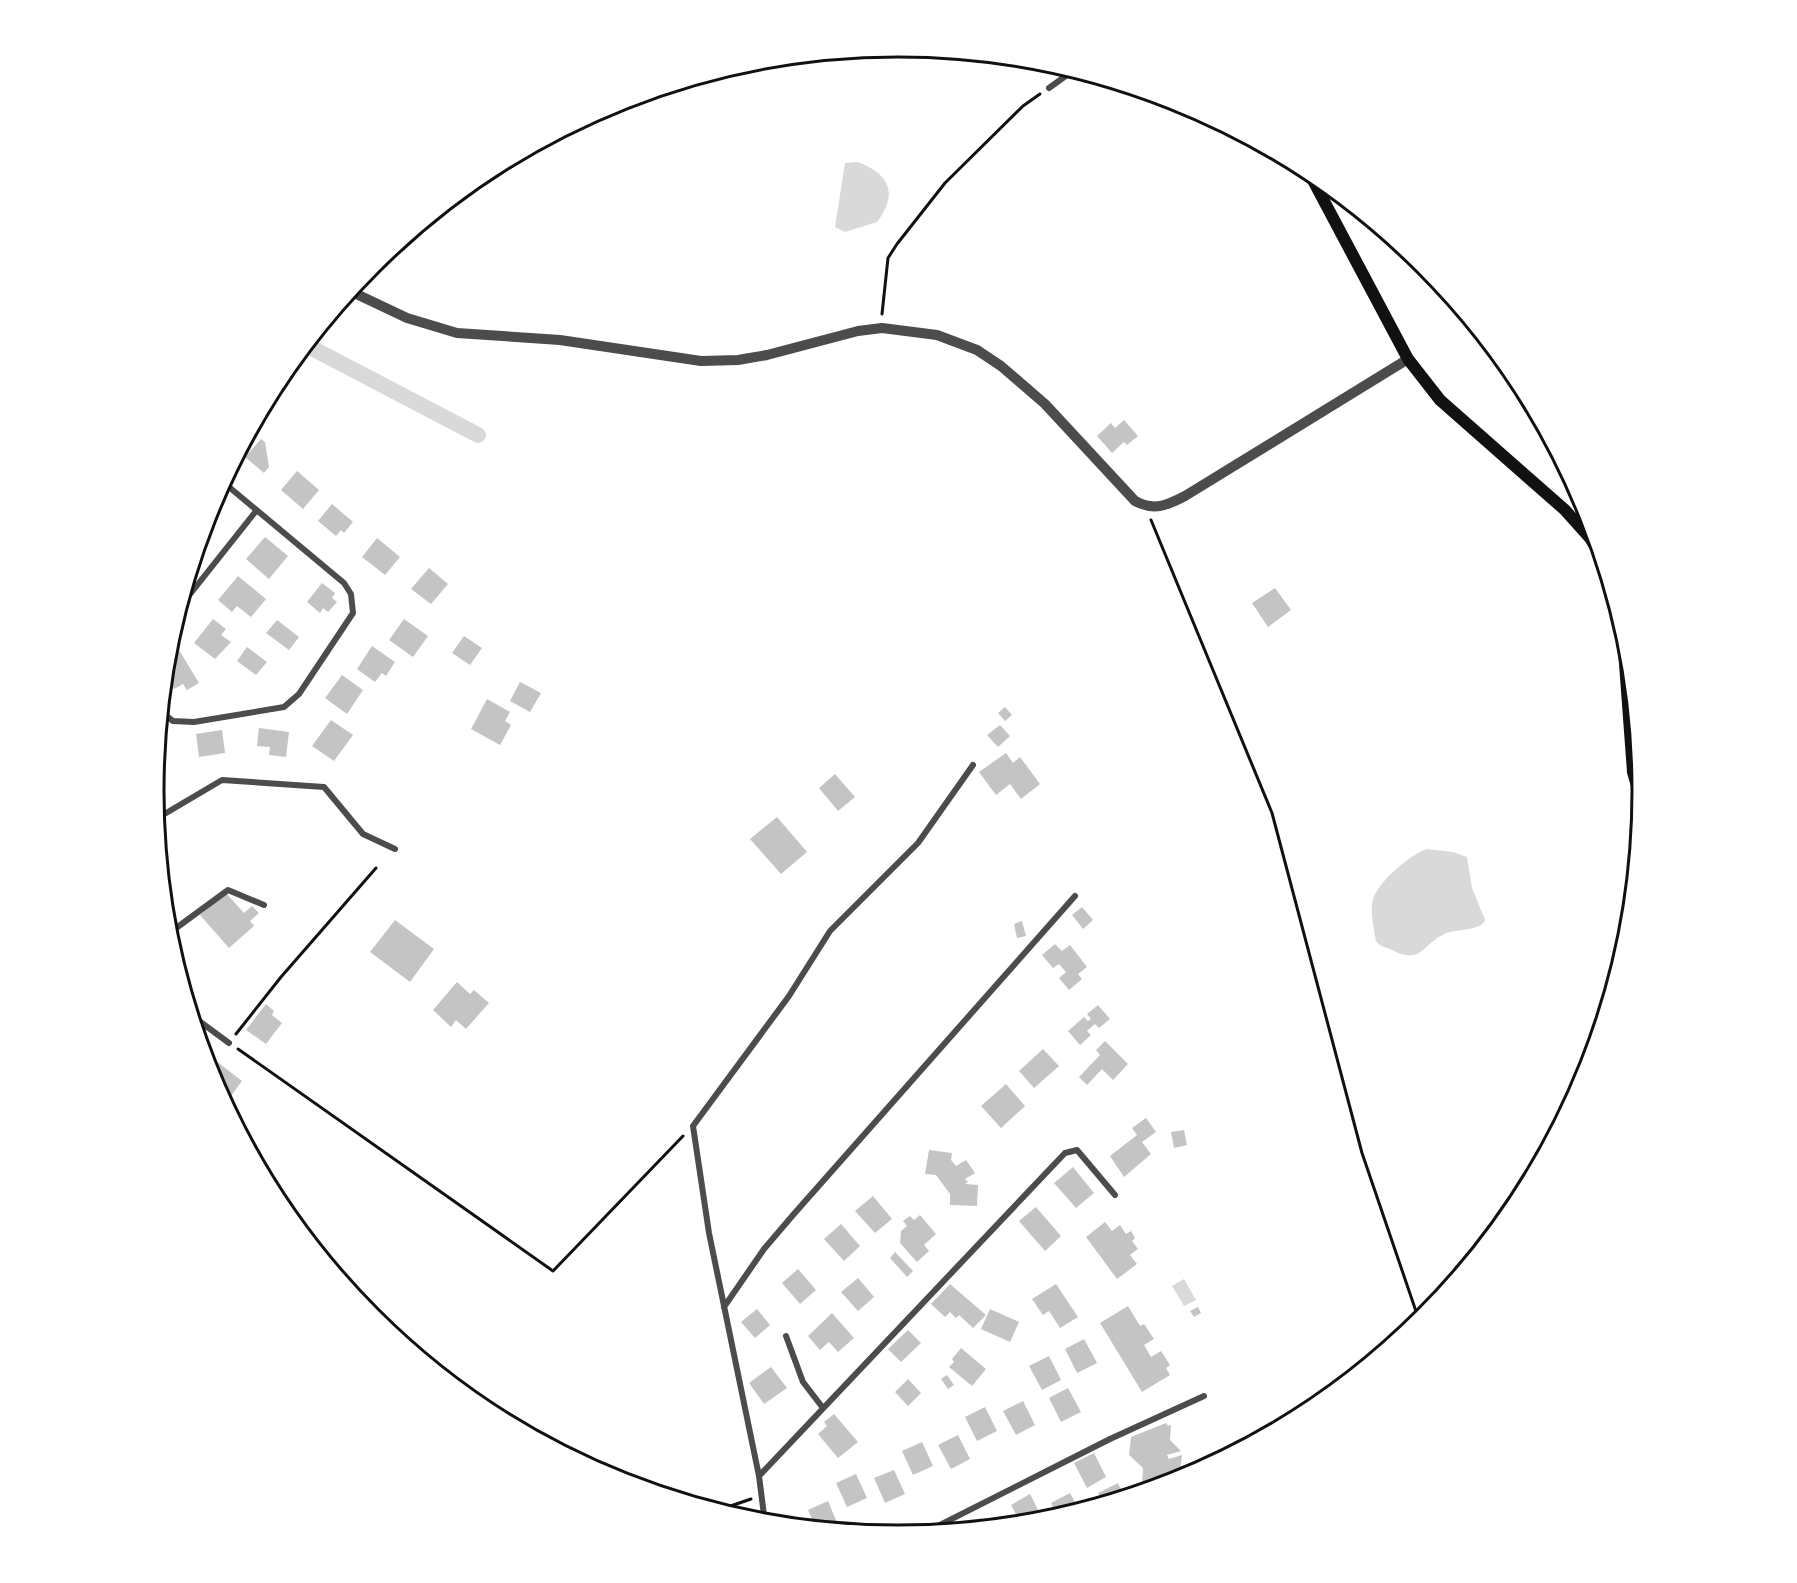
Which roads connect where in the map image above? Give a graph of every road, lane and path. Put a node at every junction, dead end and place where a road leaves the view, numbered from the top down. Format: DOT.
graph roads {
  1 [pos="1065,76"];
  2 [pos="1049,88"];
  3 [pos="1317,188"];
  4 [pos="358,295"];
  5 [pos="882,328"];
  6 [pos="1408,359"];
  7 [pos="230,488"];
  8 [pos="1146,507"];
  9 [pos="256,510"];
  10 [pos="1586,533"];
  11 [pos="192,592"];
  12 [pos="168,717"];
  13 [pos="973,765"];
  14 [pos="165,814"];
  15 [pos="395,849"];
  16 [pos="376,867"];
  17 [pos="1075,896"];
  18 [pos="264,905"];
  19 [pos="177,928"];
  20 [pos="203,1027"];
  21 [pos="229,1043"];
  22 [pos="693,1126"];
  23 [pos="1115,1195"];
  24 [pos="724,1307"];
  25 [pos="1416,1312"];
  26 [pos="786,1336"];
  27 [pos="1204,1396"];
  28 [pos="823,1408"];
  29 [pos="759,1476"];
  30 [pos="761,1496"];
  31 [pos="730,1506"];
  32 [pos="764,1513"];
  33 [pos="941,1524"];
  1 -- 2 [label="street"];
  2 -- 5 [label="path"];
  3 -- 6 [label="main road"];
  4 -- 5 [label="street"];
  5 -- 8 [label="street"];
  6 -- 8 [label="street"];
  6 -- 10 [label="main road"];
  7 -- 9 [label="street"];
  8 -- 25 [label="path"];
  9 -- 11 [label="street"];
  9 -- 12 [label="street"];
  13 -- 22 [label="street"];
  14 -- 15 [label="street"];
  16 -- 21 [label="path"];
  17 -- 24 [label="street"];
  18 -- 19 [label="street"];
  20 -- 21 [label="street"];
  21 -- 22 [label="path"];
  22 -- 24 [label="street"];
  23 -- 28 [label="street"];
  24 -- 29 [label="street"];
  26 -- 28 [label="street"];
  27 -- 33 [label="street"];
  28 -- 29 [label="street"];
  29 -- 30 [label="street"];
  30 -- 31 [label="path"];
  30 -- 32 [label="street"];
}
